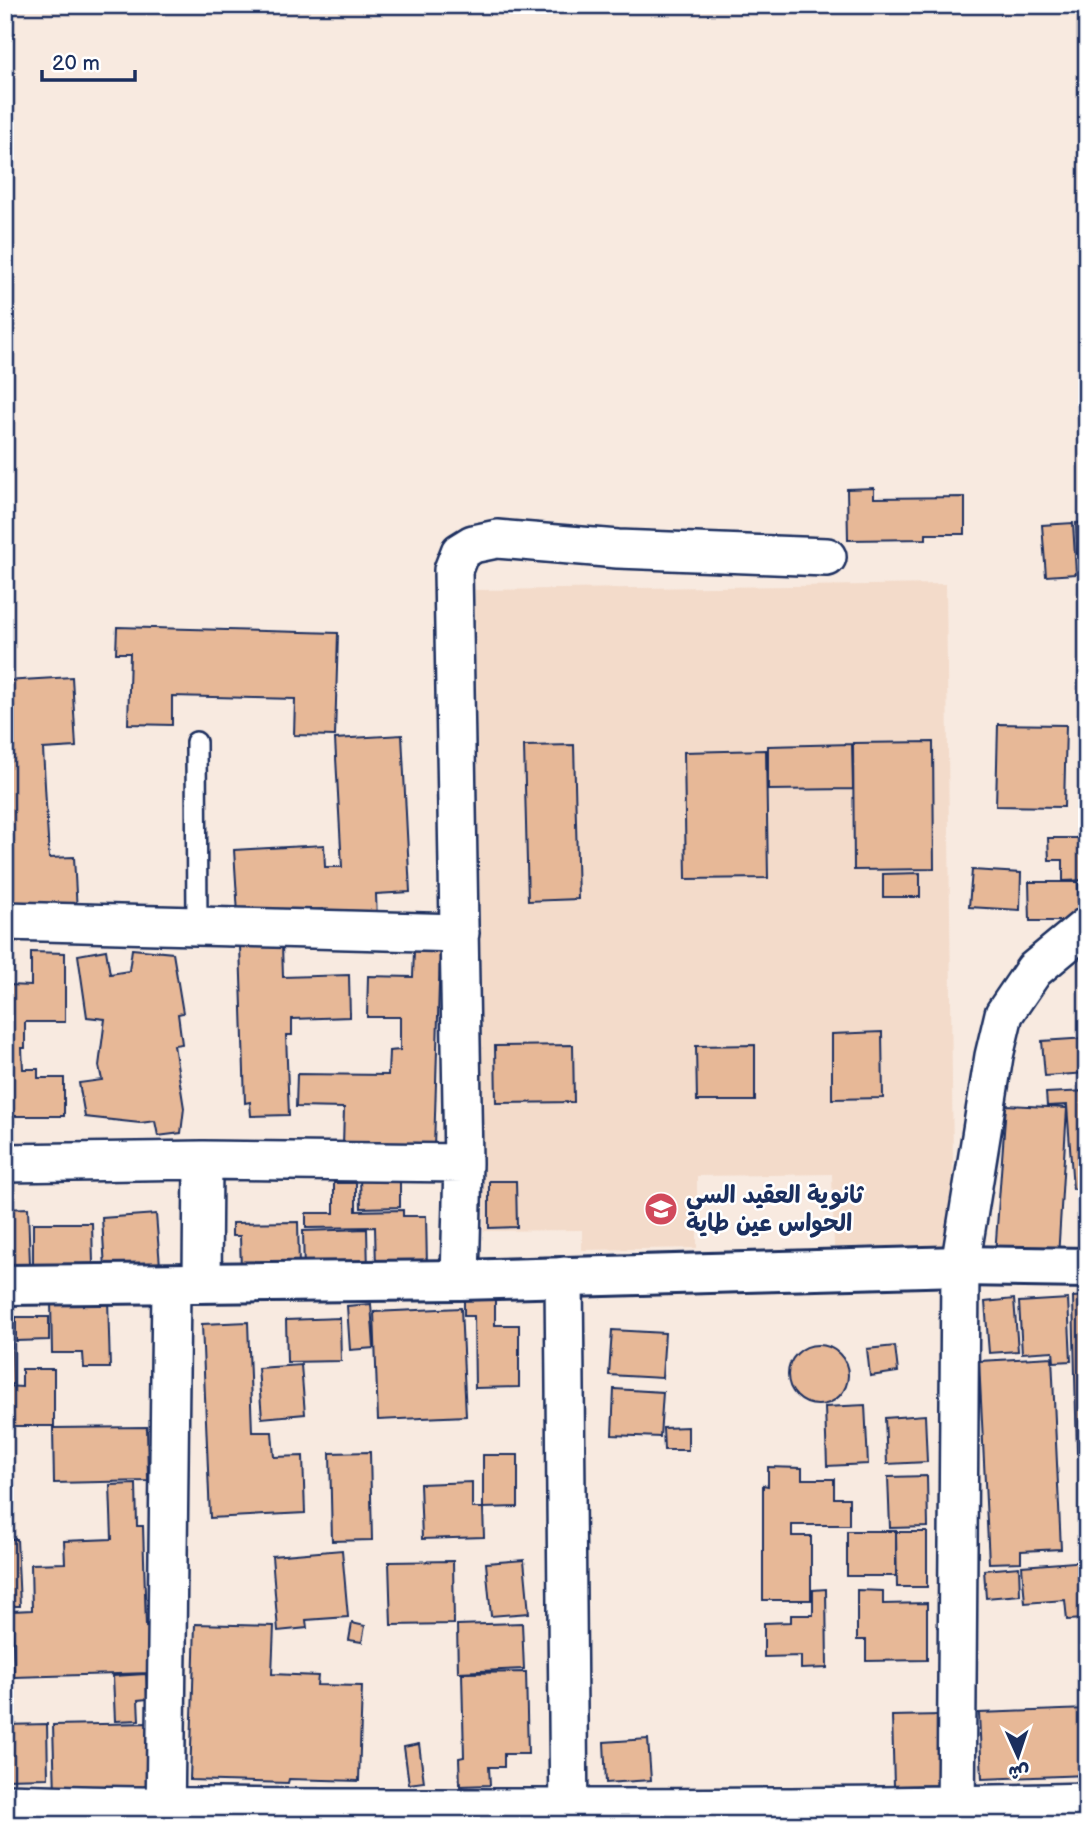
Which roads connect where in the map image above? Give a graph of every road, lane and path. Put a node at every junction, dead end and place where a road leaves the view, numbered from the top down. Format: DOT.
graph roads {
  1 [pos="827,557"];
  2 [pos="197,742"];
  3 [pos="5,921"];
  4 [pos="197,926"];
  5 [pos="1087,926"];
  6 [pos="460,933"];
  7 [pos="202,1160"];
  8 [pos="5,1163"];
  9 [pos="463,1163"];
  10 [pos="960,1266"];
  11 [pos="1087,1268"];
  12 [pos="564,1276"];
  13 [pos="460,1280"];
  14 [pos="186,1284"];
  15 [pos="5,1285"];
  16 [pos="1087,1802"];
  17 [pos="5,1803"];
  18 [pos="956,1815"];
  19 [pos="166,1816"];
  20 [pos="569,1816"];
  1 -- 6 [label="street"];
  2 -- 4 [label="lane"];
  3 -- 4 [label="street"];
  4 -- 6 [label="street"];
  5 -- 10 [label="street"];
  6 -- 9 [label="street"];
  7 -- 8 [label="street"];
  7 -- 9 [label="street"];
  7 -- 14 [label="street"];
  9 -- 13 [label="street"];
  10 -- 11 [label="main road"];
  10 -- 12 [label="main road"];
  10 -- 18 [label="street"];
  12 -- 13 [label="main road"];
  12 -- 20 [label="street"];
  13 -- 14 [label="main road"];
  14 -- 15 [label="main road"];
  14 -- 19 [label="street"];
  16 -- 18 [label="street"];
  17 -- 19 [label="street"];
  18 -- 20 [label="street"];
  19 -- 20 [label="street"];
}
